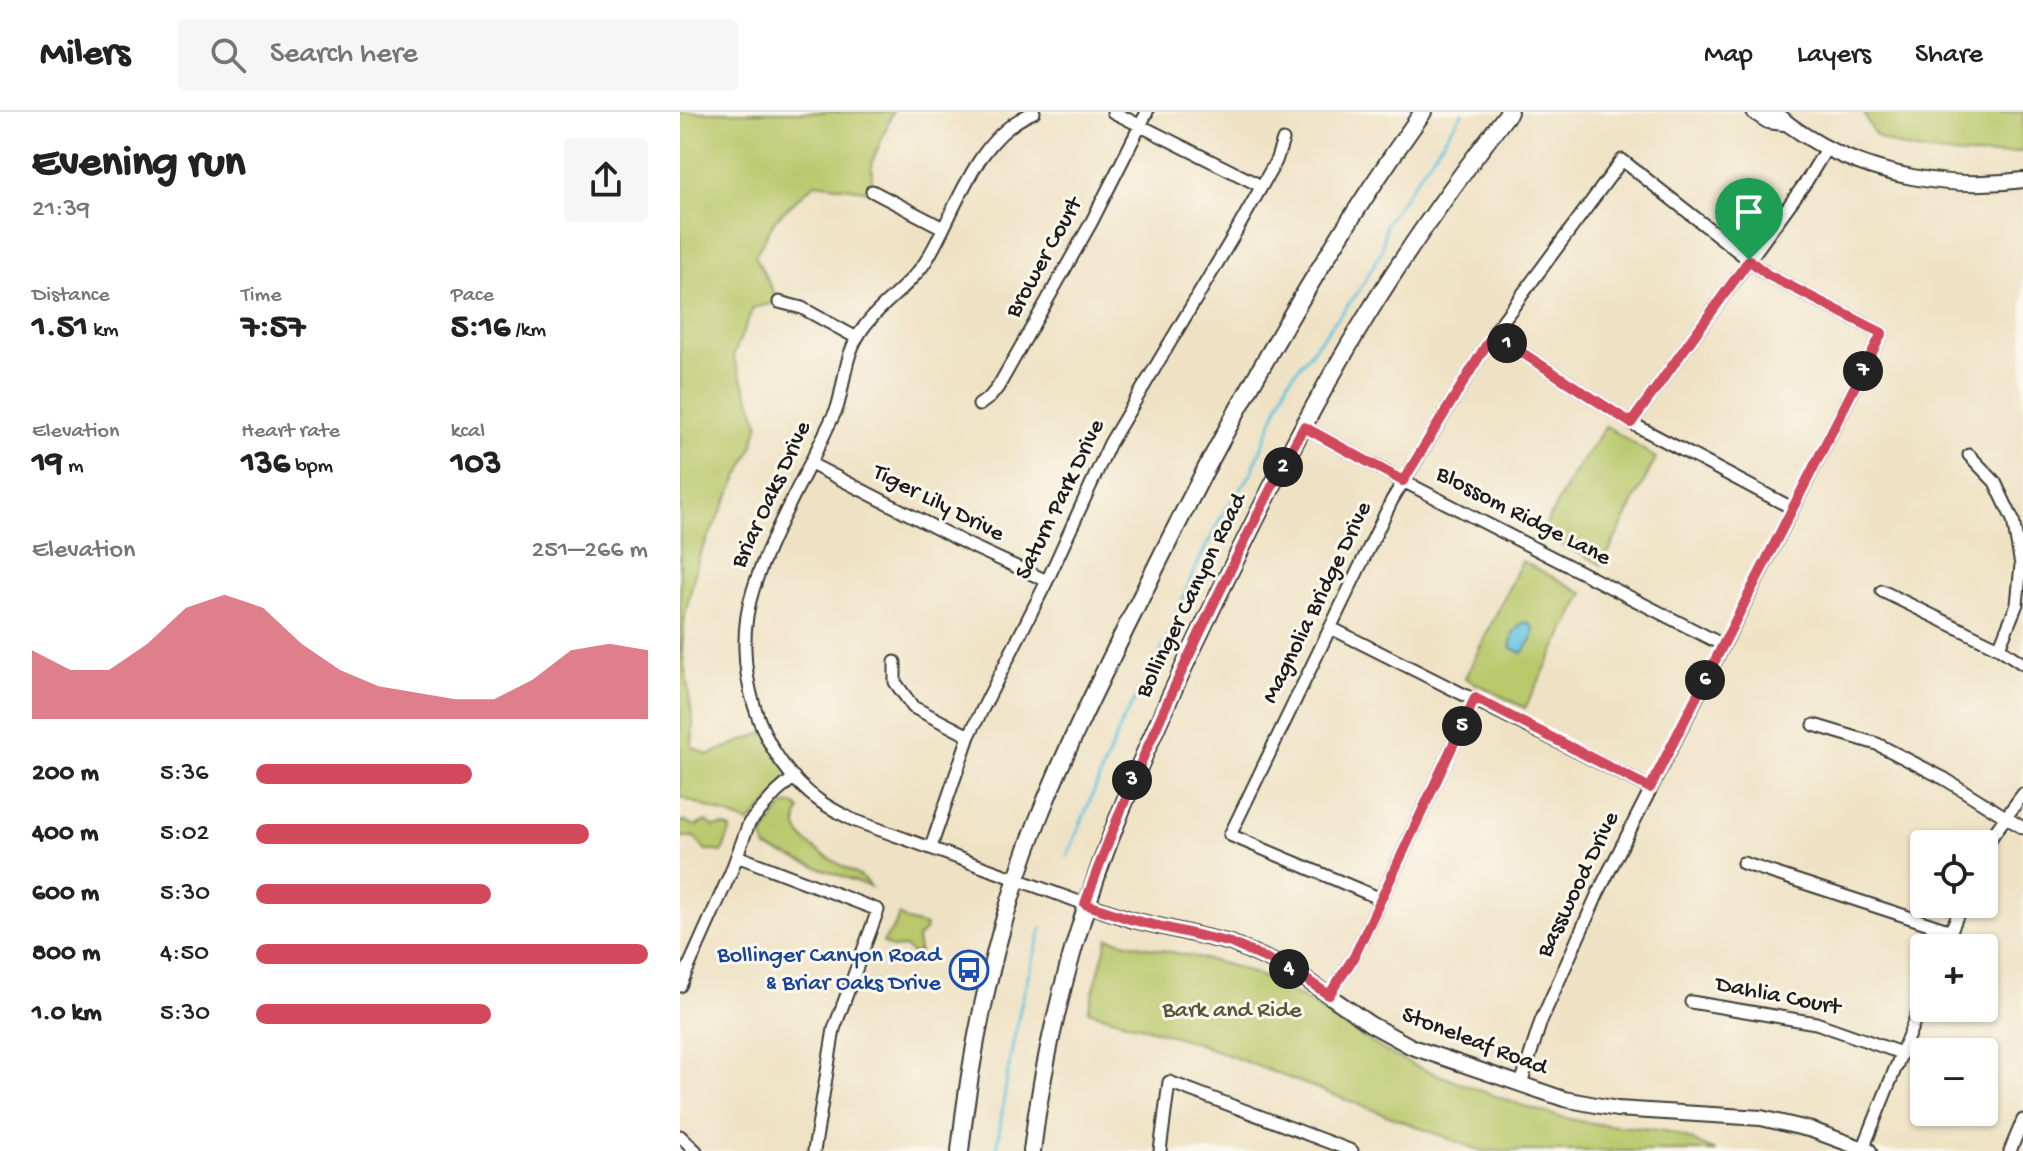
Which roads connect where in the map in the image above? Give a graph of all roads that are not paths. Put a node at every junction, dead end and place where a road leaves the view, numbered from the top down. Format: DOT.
graph roads {
  1 [pos="1034,112"];
  2 [pos="1113,112"];
  3 [pos="1147,112"];
  4 [pos="1423,112"];
  5 [pos="1509,112"];
  6 [pos="1754,112"];
  7 [pos="1780,117"];
  8 [pos="1140,125"];
  9 [pos="1283,140"];
  10 [pos="1826,149"];
  11 [pos="2023,180"];
  12 [pos="1261,186"];
  13 [pos="872,191"];
  14 [pos="943,228"];
  15 [pos="1749,260"];
  16 [pos="779,302"];
  17 [pos="1493,334"];
  18 [pos="857,338"];
  19 [pos="979,405"];
  20 [pos="1631,423"];
  21 [pos="1304,427"];
  22 [pos="1969,455"];
  23 [pos="811,464"];
  24 [pos="1403,481"];
  25 [pos="1792,508"];
  26 [pos="1047,581"];
  27 [pos="1882,591"];
  28 [pos="1331,628"];
  29 [pos="1723,645"];
  30 [pos="1999,648"];
  31 [pos="895,662"];
  32 [pos="2023,664"];
  33 [pos="1475,698"];
  34 [pos="1814,725"];
  35 [pos="969,736"];
  36 [pos="794,777"];
  37 [pos="1650,788"];
  38 [pos="2023,794"];
  39 [pos="2006,817"];
  40 [pos="2023,828"];
  41 [pos="1996,830"];
  42 [pos="931,847"];
  43 [pos="737,856"];
  44 [pos="1743,863"];
  45 [pos="1017,878"];
  46 [pos="1381,899"];
  47 [pos="1085,904"];
  48 [pos="1956,918"];
  49 [pos="1951,931"];
  50 [pos="1950,934"];
  51 [pos="680,986"];
  52 [pos="1329,995"];
  53 [pos="1691,1002"];
  54 [pos="1914,1022"];
  55 [pos="1901,1053"];
  56 [pos="1521,1084"];
  57 [pos="2023,1120"];
  58 [pos="680,1136"];
  59 [pos="1866,1150"];
  60 [pos="696,1151"];
  61 [pos="814,1151"];
  62 [pos="960,1151"];
  63 [pos="1032,1151"];
  64 [pos="1160,1151"];
  65 [pos="1352,1151"];
  66 [pos="2010,1151"];
  1 -- 14 [label="street, Briar Oaks Drive"];
  2 -- 8 [label="street"];
  3 -- 8 [label="street, Brower Court"];
  4 -- 45 [label="main road, Bollinger Canyon Road"];
  5 -- 21 [label="main road, Bollinger Canyon Road"];
  6 -- 7 [label="street"];
  7 -- 10 [label="street"];
  8 -- 12 [label="street"];
  8 -- 19 [label="street, Brower Court"];
  9 -- 12 [label="street, Saturn Park Drive"];
  10 -- 11 [label="street"];
  10 -- 15 [label="street"];
  12 -- 26 [label="street, Saturn Park Drive"];
  13 -- 14 [label="street"];
  14 -- 18 [label="street, Briar Oaks Drive"];
  15 -- 17 [label="street, Magnolia Bridge Drive"];
  15 -- 20 [label="street"];
  15 -- 25 [label="street, Basswood Drive"];
  16 -- 18 [label="street"];
  17 -- 20 [label="street"];
  17 -- 24 [label="street, Magnolia Bridge Drive"];
  18 -- 23 [label="street, Briar Oaks Drive"];
  20 -- 25 [label="street"];
  21 -- 24 [label="street, Blossom Ridge Lane"];
  21 -- 47 [label="main road, Bollinger Canyon Road"];
  22 -- 30 [label="street"];
  23 -- 26 [label="street, Tiger Lily Drive"];
  23 -- 36 [label="street, Briar Oaks Drive"];
  24 -- 28 [label="street, Magnolia Bridge Drive"];
  24 -- 29 [label="street, Blossom Ridge Lane"];
  25 -- 29 [label="street, Basswood Drive"];
  26 -- 35 [label="street, Saturn Park Drive"];
  27 -- 30 [label="street"];
  28 -- 33 [label="street"];
  28 -- 46 [label="street, Magnolia Bridge Drive"];
  29 -- 37 [label="street, Basswood Drive"];
  30 -- 32 [label="street"];
  31 -- 35 [label="street"];
  33 -- 37 [label="street"];
  33 -- 46 [label="street"];
  34 -- 39 [label="street"];
  35 -- 42 [label="street, Saturn Park Drive"];
  36 -- 42 [label="street, Briar Oaks Drive"];
  36 -- 43 [label="street"];
  37 -- 56 [label="street, Basswood Drive"];
  38 -- 39 [label="street"];
  39 -- 40 [label="street"];
  39 -- 41 [label="street"];
  42 -- 45 [label="street, Briar Oaks Drive"];
  43 -- 51 [label="street"];
  43 -- 61 [label="street"];
  44 -- 49 [label="street"];
  45 -- 47 [label="street, Briar Oaks Drive"];
  45 -- 62 [label="main road, Bollinger Canyon Road"];
  46 -- 52 [label="street"];
  47 -- 52 [label="street, Stoneleaf Road"];
  47 -- 63 [label="main road, Bollinger Canyon Road"];
  48 -- 49 [label="street"];
  49 -- 50 [label="street"];
  52 -- 56 [label="street, Stoneleaf Road"];
  53 -- 55 [label="street, Dahlia Court"];
  54 -- 55 [label="street"];
  55 -- 59 [label="street"];
  56 -- 59 [label="street, Stoneleaf Road"];
  57 -- 66 [label="street"];
  58 -- 60 [label="street"];
  64 -- 65 [label="street"];
}
